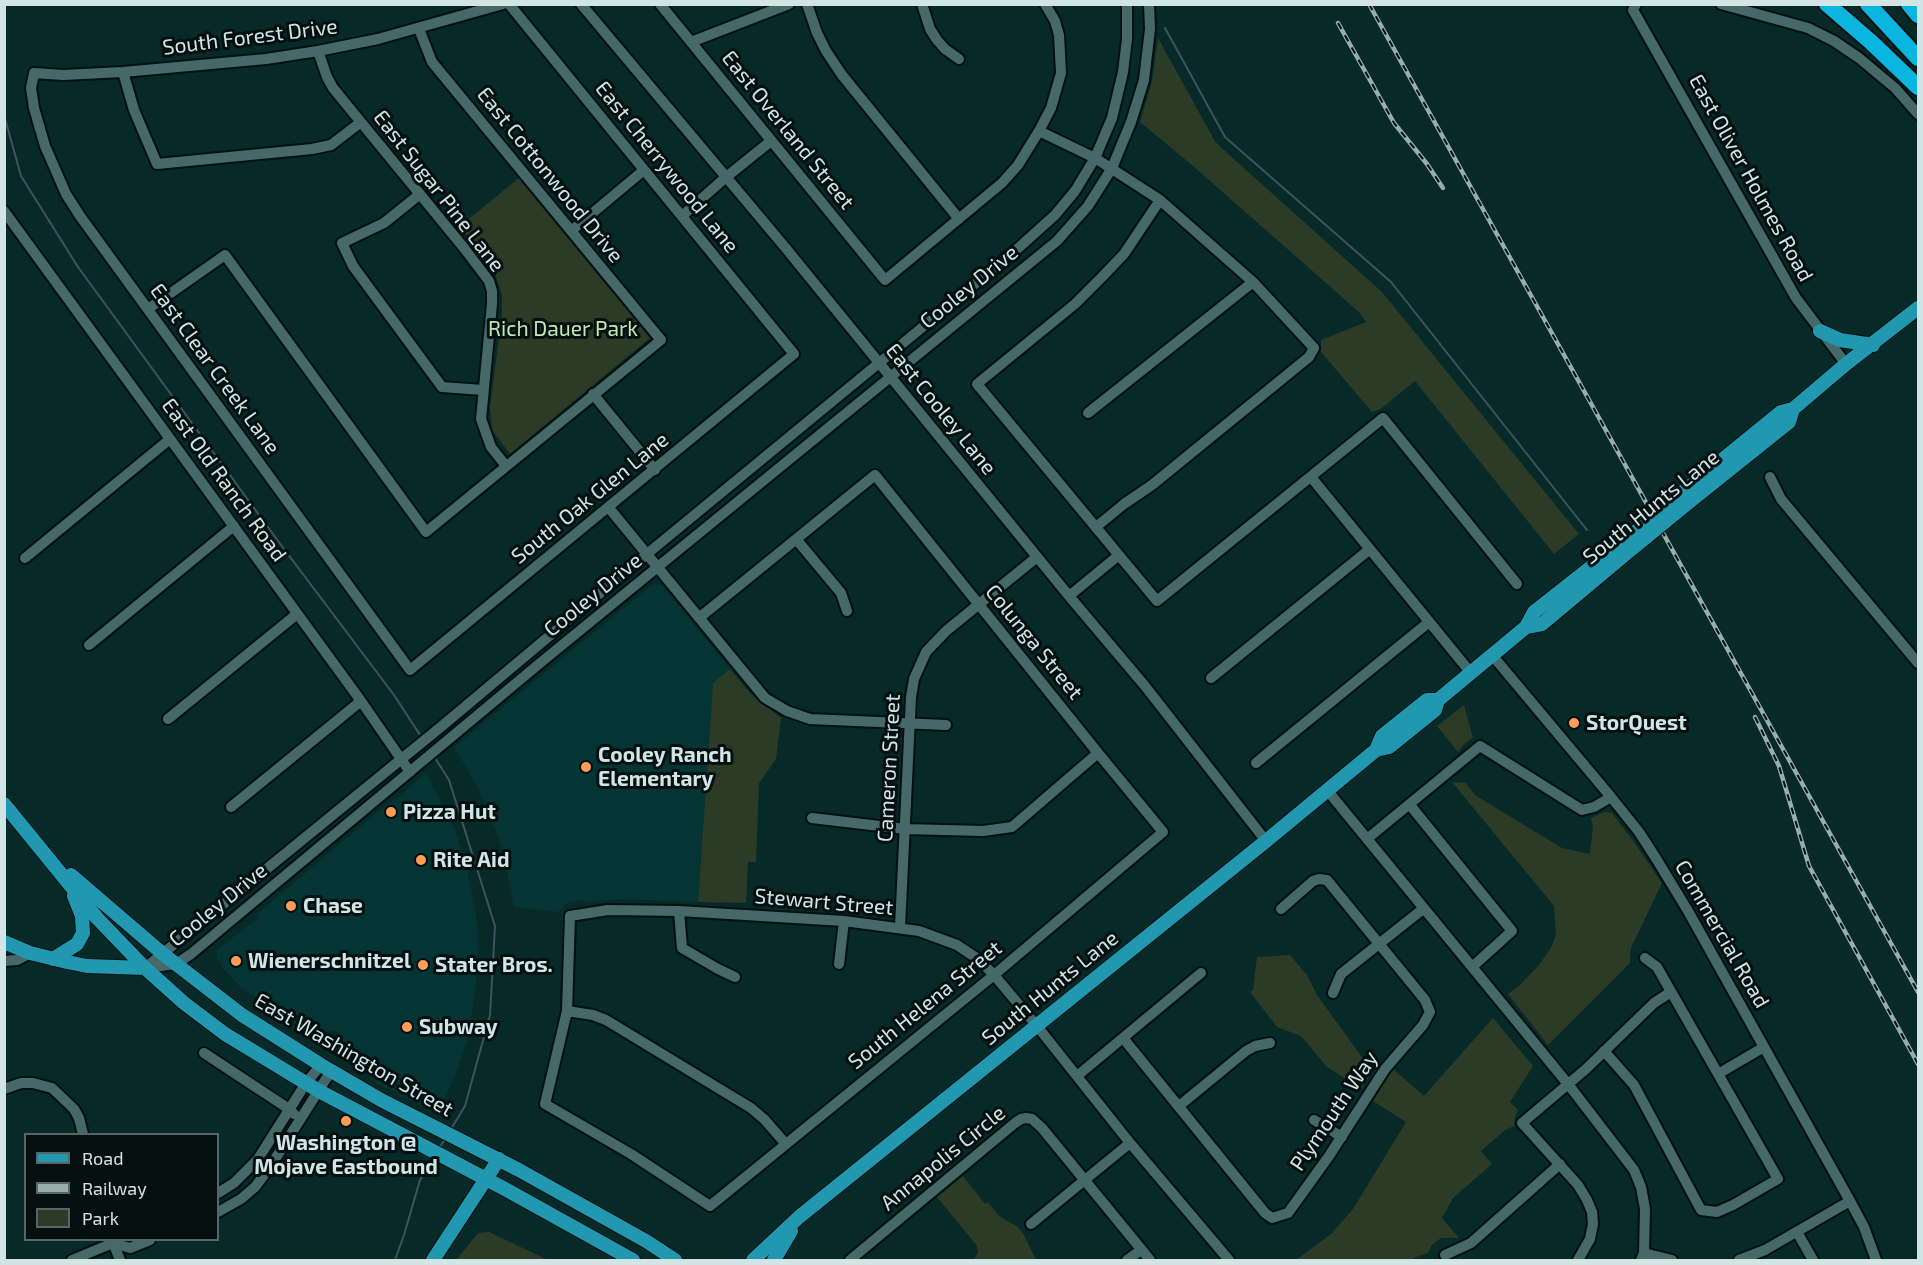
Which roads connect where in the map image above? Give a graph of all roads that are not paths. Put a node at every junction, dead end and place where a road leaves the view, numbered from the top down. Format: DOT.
graph roads {
  1 [pos="503,4"];
  2 [pos="509,4"];
  3 [pos="581,4"];
  4 [pos="660,4"];
  5 [pos="789,4"];
  6 [pos="807,4"];
  7 [pos="922,4"];
  8 [pos="1045,4"];
  9 [pos="1127,4"];
  10 [pos="1149,4"];
  11 [pos="1636,4"];
  12 [pos="1721,4"];
  13 [pos="1827,4"];
  14 [pos="1868,4"];
  15 [pos="1909,4"];
  16 [pos="1918,15"];
  17 [pos="419,28"];
  18 [pos="691,42"];
  19 [pos="318,51"];
  20 [pos="1918,58"];
  21 [pos="959,59"];
  22 [pos="123,72"];
  23 [pos="34,73"];
  24 [pos="1918,87"];
  25 [pos="1918,114"];
  26 [pos="361,122"];
  27 [pos="1040,131"];
  28 [pos="771,141"];
  29 [pos="1095,158"];
  30 [pos="1112,168"];
  31 [pos="644,170"];
  32 [pos="725,178"];
  33 [pos="420,194"];
  34 [pos="1160,200"];
  35 [pos="4,211"];
  36 [pos="682,216"];
  37 [pos="959,219"];
  38 [pos="571,231"];
  39 [pos="1253,282"];
  40 [pos="1918,308"];
  41 [pos="148,309"];
  42 [pos="1820,331"];
  43 [pos="1873,345"];
  44 [pos="794,354"];
  45 [pos="879,363"];
  46 [pos="1846,364"];
  47 [pos="890,378"];
  48 [pos="483,390"];
  49 [pos="593,394"];
  50 [pos="1088,413"];
  51 [pos="171,439"];
  52 [pos="506,466"];
  53 [pos="655,471"];
  54 [pos="1311,477"];
  55 [pos="1770,477"];
  56 [pos="609,508"];
  57 [pos="234,526"];
  58 [pos="1096,527"];
  59 [pos="796,539"];
  60 [pos="1370,549"];
  61 [pos="646,554"];
  62 [pos="1119,555"];
  63 [pos="1037,557"];
  64 [pos="25,558"];
  65 [pos="658,567"];
  66 [pos="1517,584"];
  67 [pos="1069,596"];
  68 [pos="979,603"];
  69 [pos="847,611"];
  70 [pos="297,614"];
  71 [pos="699,618"];
  72 [pos="1429,622"];
  73 [pos="89,645"];
  74 [pos="1492,655"];
  75 [pos="1918,663"];
  76 [pos="410,670"];
  77 [pos="1471,673"];
  78 [pos="1211,678"];
  79 [pos="361,701"];
  80 [pos="459,711"];
  81 [pos="168,719"];
  82 [pos="469,723"];
  83 [pos="909,724"];
  84 [pos="946,725"];
  85 [pos="1098,753"];
  86 [pos="401,759"];
  87 [pos="1256,763"];
  88 [pos="410,772"];
  89 [pos="1327,790"];
  90 [pos="1611,797"];
  91 [pos="347,803"];
  92 [pos="4,804"];
  93 [pos="1410,805"];
  94 [pos="231,807"];
  95 [pos="357,815"];
  96 [pos="812,818"];
  97 [pos="905,829"];
  98 [pos="1164,832"];
  99 [pos="1367,839"];
  100 [pos="1266,841"];
  101 [pos="39,846"];
  102 [pos="284,856"];
  103 [pos="294,868"];
  104 [pos="68,882"];
  105 [pos="1281,909"];
  106 [pos="1423,909"];
  107 [pos="679,911"];
  108 [pos="844,921"];
  109 [pos="900,927"];
  110 [pos="4,942"];
  111 [pos="1378,943"];
  112 [pos="30,953"];
  113 [pos="163,954"];
  114 [pos="1645,958"];
  115 [pos="53,959"];
  116 [pos="4,961"];
  117 [pos="176,964"];
  118 [pos="839,964"];
  119 [pos="1472,967"];
  120 [pos="145,968"];
  121 [pos="1201,973"];
  122 [pos="994,975"];
  123 [pos="735,977"];
  124 [pos="1671,992"];
  125 [pos="1333,993"];
  126 [pos="567,1011"];
  127 [pos="1037,1026"];
  128 [pos="1123,1038"];
  129 [pos="1270,1042"];
  130 [pos="1764,1047"];
  131 [pos="1604,1052"];
  132 [pos="204,1053"];
  133 [pos="326,1068"];
  134 [pos="1718,1074"];
  135 [pos="1077,1076"];
  136 [pos="306,1083"];
  137 [pos="1568,1084"];
  138 [pos="4,1089"];
  139 [pos="319,1091"];
  140 [pos="1179,1106"];
  141 [pos="290,1109"];
  142 [pos="1314,1120"];
  143 [pos="300,1121"];
  144 [pos="83,1133"];
  145 [pos="1342,1137"];
  146 [pos="785,1143"];
  147 [pos="1130,1143"];
  148 [pos="499,1159"];
  149 [pos="1560,1164"];
  150 [pos="486,1179"];
  151 [pos="1085,1180"];
  152 [pos="219,1192"];
  153 [pos="1850,1201"];
  154 [pos="219,1211"];
  155 [pos="799,1217"];
  156 [pos="1031,1224"];
  157 [pos="1797,1232"];
  158 [pos="114,1241"];
  159 [pos="146,1241"];
  160 [pos="1140,1250"];
  161 [pos="1445,1255"];
  162 [pos="1642,1257"];
  163 [pos="72,1260"];
  164 [pos="120,1260"];
  165 [pos="433,1260"];
  166 [pos="633,1260"];
  167 [pos="675,1260"];
  168 [pos="753,1260"];
  169 [pos="774,1260"];
  170 [pos="850,1260"];
  171 [pos="1127,1260"];
  172 [pos="1150,1260"];
  173 [pos="1229,1260"];
  174 [pos="1578,1260"];
  175 [pos="1672,1260"];
  176 [pos="1739,1260"];
  177 [pos="1813,1260"];
  178 [pos="1875,1260"];
  1 -- 17 [label="street, South Forest Drive"];
  2 -- 31 [label="street, East Cherrywood Lane"];
  3 -- 32 [label="street, East Cooley Lane"];
  4 -- 18 [label="street, East Overland Street"];
  5 -- 18 [label="street"];
  6 -- 37 [label="street"];
  7 -- 21 [label="street"];
  8 -- 27 [label="street"];
  9 -- 29 [label="street, Cooley Drive"];
  10 -- 30 [label="street, Cooley Drive"];
  11 -- 42 [label="street, East Oliver Holmes Road"];
  12 -- 25 [label="street"];
  13 -- 24 [label="highway"];
  14 -- 20 [label="highway"];
  15 -- 16 [label="highway"];
  17 -- 19 [label="street, South Forest Drive"];
  17 -- 38 [label="street, East Cottonwood Drive"];
  18 -- 28 [label="street, East Overland Street"];
  19 -- 22 [label="street, South Forest Drive"];
  19 -- 26 [label="street, East Sugar Pine Lane"];
  22 -- 23 [label="street, South Forest Drive"];
  22 -- 26 [label="street"];
  23 -- 41 [label="street, East Clear Creek Lane"];
  26 -- 33 [label="street, East Sugar Pine Lane"];
  27 -- 29 [label="street"];
  27 -- 37 [label="street"];
  28 -- 32 [label="street"];
  28 -- 37 [label="street, East Overland Street"];
  29 -- 30 [label="street"];
  29 -- 45 [label="street, Cooley Drive"];
  30 -- 34 [label="street"];
  30 -- 47 [label="street, Cooley Drive"];
  31 -- 36 [label="street, East Cherrywood Lane"];
  31 -- 38 [label="street"];
  32 -- 36 [label="street"];
  32 -- 45 [label="street, East Cooley Lane"];
  33 -- 48 [label="street, East Sugar Pine Lane"];
  33 -- 48 [label="street"];
  34 -- 39 [label="street"];
  34 -- 58 [label="street"];
  35 -- 51 [label="street, East Old Ranch Road"];
  36 -- 44 [label="street, East Cherrywood Lane"];
  38 -- 49 [label="street, East Cottonwood Drive"];
  39 -- 50 [label="street"];
  39 -- 58 [label="street"];
  40 -- 43 [label="main road, South Hunts Lane"];
  41 -- 52 [label="street"];
  41 -- 76 [label="street, East Clear Creek Lane"];
  42 -- 43 [label="main road"];
  42 -- 46 [label="street, East Oliver Holmes Road"];
  43 -- 46 [label="main road, South Hunts Lane"];
  44 -- 53 [label="street, South Oak Glen Lane"];
  45 -- 47 [label="street, East Cooley Lane"];
  45 -- 61 [label="street, Cooley Drive"];
  46 -- 74 [label="main road, South Hunts Lane, bridge"];
  47 -- 63 [label="street, East Cooley Lane"];
  47 -- 65 [label="street, Cooley Drive"];
  48 -- 52 [label="street, East Sugar Pine Lane"];
  49 -- 52 [label="street"];
  49 -- 53 [label="street"];
  51 -- 57 [label="street, East Old Ranch Road"];
  51 -- 64 [label="street"];
  53 -- 56 [label="street, South Oak Glen Lane"];
  54 -- 60 [label="street"];
  54 -- 62 [label="street"];
  54 -- 66 [label="street"];
  55 -- 75 [label="street"];
  56 -- 61 [label="street"];
  56 -- 76 [label="street, South Oak Glen Lane"];
  57 -- 70 [label="street, East Old Ranch Road"];
  57 -- 73 [label="street"];
  58 -- 62 [label="street"];
  59 -- 68 [label="street, Colunga Street"];
  59 -- 69 [label="street"];
  59 -- 71 [label="street"];
  60 -- 72 [label="street"];
  60 -- 78 [label="street"];
  61 -- 65 [label="street"];
  61 -- 80 [label="street, Cooley Drive"];
  62 -- 67 [label="street"];
  63 -- 67 [label="street, East Cooley Lane"];
  63 -- 68 [label="street, Cameron Street"];
  65 -- 71 [label="street"];
  65 -- 82 [label="street, Cooley Drive"];
  67 -- 100 [label="street, East Cooley Lane"];
  68 -- 83 [label="street, Cameron Street"];
  68 -- 85 [label="street, Colunga Street"];
  70 -- 79 [label="street, East Old Ranch Road"];
  70 -- 81 [label="street"];
  71 -- 83 [label="street"];
  72 -- 77 [label="street"];
  72 -- 87 [label="street"];
  74 -- 77 [label="main road, South Hunts Lane"];
  74 -- 90 [label="street, Commercial Road"];
  77 -- 89 [label="main road, South Hunts Lane"];
  79 -- 86 [label="street, East Old Ranch Road"];
  79 -- 94 [label="street"];
  80 -- 82 [label="street"];
  80 -- 86 [label="street, Cooley Drive"];
  82 -- 88 [label="street, Cooley Drive"];
  83 -- 84 [label="street"];
  83 -- 97 [label="street, Cameron Street"];
  85 -- 97 [label="street"];
  85 -- 98 [label="street, Colunga Street"];
  86 -- 88 [label="street, East Old Ranch Road"];
  86 -- 91 [label="street, Cooley Drive"];
  88 -- 95 [label="street, Cooley Drive"];
  89 -- 99 [label="street"];
  89 -- 100 [label="main road, South Hunts Lane"];
  90 -- 93 [label="street"];
  90 -- 130 [label="street, Commercial Road"];
  91 -- 95 [label="street"];
  91 -- 102 [label="street, Cooley Drive"];
  92 -- 101 [label="main road, East Washington Street"];
  93 -- 99 [label="street"];
  93 -- 119 [label="street"];
  95 -- 103 [label="street, Cooley Drive"];
  96 -- 97 [label="street"];
  97 -- 109 [label="street, Cameron Street"];
  98 -- 122 [label="street, South Helena Street"];
  99 -- 106 [label="street"];
  100 -- 127 [label="main road, South Hunts Lane"];
  101 -- 104 [label="main road, East Washington Street"];
  101 -- 113 [label="main road, East Washington Street"];
  102 -- 103 [label="street"];
  102 -- 113 [label="street, Cooley Drive"];
  103 -- 117 [label="street, Cooley Drive"];
  104 -- 115 [label="main road"];
  104 -- 120 [label="main road, East Washington Street"];
  105 -- 111 [label="street, Plymouth Way"];
  106 -- 111 [label="street"];
  106 -- 119 [label="street"];
  107 -- 108 [label="street, Stewart Street"];
  107 -- 123 [label="street"];
  107 -- 126 [label="street, Stewart Street"];
  108 -- 109 [label="street, Stewart Street"];
  108 -- 118 [label="street"];
  109 -- 122 [label="street, Stewart Street"];
  110 -- 112 [label="main road"];
  111 -- 125 [label="street"];
  111 -- 145 [label="street, Plymouth Way"];
  112 -- 115 [label="main road"];
  112 -- 116 [label="street"];
  113 -- 117 [label="main road, East Washington Street"];
  113 -- 120 [label="street, Cooley Drive"];
  114 -- 124 [label="street"];
  115 -- 120 [label="main road"];
  117 -- 120 [label="street, Cooley Drive"];
  117 -- 133 [label="main road, East Washington Street"];
  119 -- 137 [label="street"];
  120 -- 136 [label="main road, East Washington Street"];
  121 -- 128 [label="street"];
  122 -- 127 [label="street, Stewart Street"];
  122 -- 146 [label="street, South Helena Street"];
  124 -- 131 [label="street"];
  124 -- 134 [label="street"];
  126 -- 146 [label="street"];
  126 -- 146 [label="street, South Helena Street"];
  127 -- 135 [label="street, Stewart Street"];
  127 -- 155 [label="main road, South Hunts Lane"];
  128 -- 135 [label="street"];
  128 -- 140 [label="street, Plymouth Way"];
  129 -- 140 [label="street"];
  130 -- 134 [label="street"];
  130 -- 153 [label="street, Commercial Road"];
  131 -- 134 [label="street"];
  131 -- 137 [label="street"];
  132 -- 141 [label="street"];
  133 -- 136 [label="street"];
  133 -- 139 [label="street"];
  133 -- 148 [label="main road, East Washington Street"];
  135 -- 147 [label="street, Stewart Street"];
  136 -- 139 [label="main road, East Washington Street"];
  136 -- 141 [label="street"];
  137 -- 149 [label="street"];
  137 -- 162 [label="street"];
  138 -- 144 [label="street"];
  139 -- 143 [label="street"];
  139 -- 150 [label="main road, East Washington Street"];
  140 -- 145 [label="street, Plymouth Way"];
  141 -- 143 [label="street"];
  141 -- 152 [label="street"];
  142 -- 145 [label="street"];
  143 -- 154 [label="street"];
  147 -- 151 [label="street"];
  147 -- 173 [label="street, Stewart Street"];
  148 -- 150 [label="main road"];
  148 -- 167 [label="main road, East Washington Street"];
  149 -- 161 [label="street"];
  149 -- 174 [label="street"];
  150 -- 165 [label="main road"];
  150 -- 166 [label="main road, East Washington Street"];
  151 -- 156 [label="street"];
  151 -- 160 [label="street, Annapolis Circle"];
  151 -- 170 [label="street, Annapolis Circle"];
  153 -- 157 [label="street"];
  153 -- 178 [label="street, Commercial Road"];
  155 -- 168 [label="main road, South Hunts Lane"];
  155 -- 169 [label="main road"];
  157 -- 176 [label="street"];
  157 -- 177 [label="street"];
  158 -- 159 [label="street"];
  158 -- 163 [label="street"];
  158 -- 164 [label="street"];
  160 -- 171 [label="street"];
  160 -- 172 [label="street, Annapolis Circle"];
  162 -- 175 [label="street"];
}
